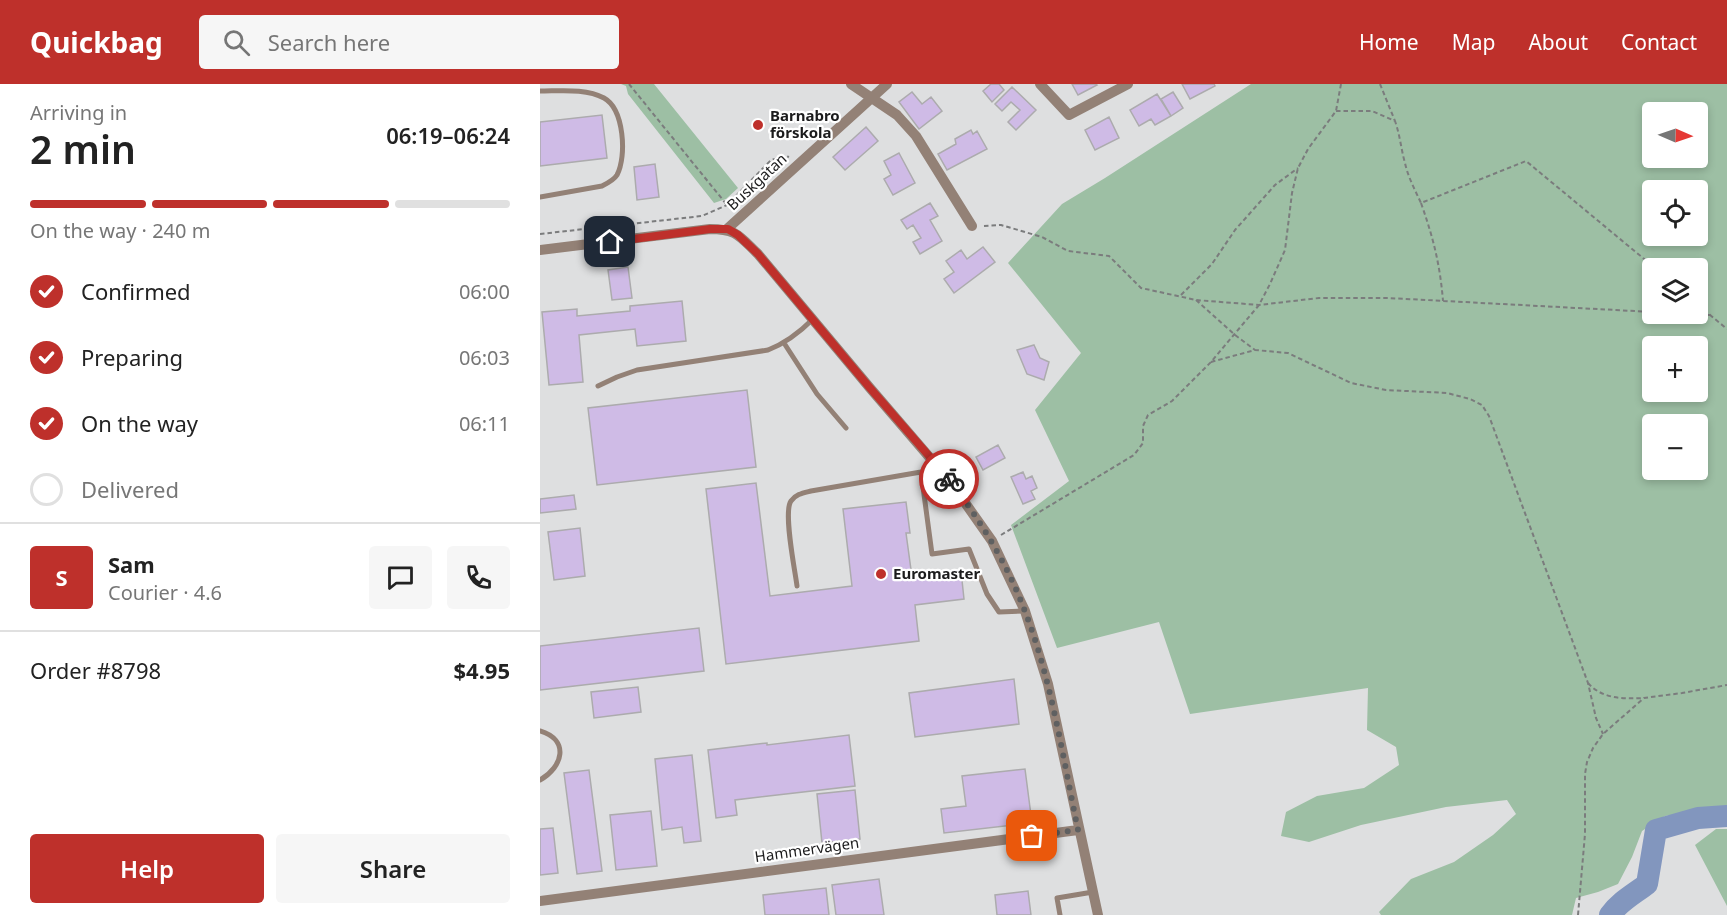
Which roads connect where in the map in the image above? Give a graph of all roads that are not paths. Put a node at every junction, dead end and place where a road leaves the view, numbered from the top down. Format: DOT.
graph roads {
  1 [pos="850,84"];
  2 [pos="887,84"];
  3 [pos="1040,84"];
  4 [pos="1128,84"];
  5 [pos="540,91"];
  6 [pos="872,99"];
  7 [pos="540,197"];
  8 [pos="972,226"];
  9 [pos="728,229"];
  10 [pos="540,250"];
  11 [pos="813,319"];
  12 [pos="784,343"];
  13 [pos="598,386"];
  14 [pos="846,428"];
  15 [pos="938,466"];
  16 [pos="921,472"];
  17 [pos="797,586"];
  18 [pos="1025,611"];
  19 [pos="540,731"];
  20 [pos="540,780"];
  21 [pos="1078,830"];
  22 [pos="1093,892"];
  23 [pos="540,901"];
  24 [pos="1060,915"];
  25 [pos="1098,915"];
  1 -- 6 [label="street"];
  2 -- 6 [label="street, Buskgatan"];
  3 -- 4 [label="street"];
  5 -- 7 [label="lane"];
  6 -- 8 [label="street"];
  6 -- 9 [label="street, Buskgatan"];
  9 -- 10 [label="street"];
  9 -- 11 [label="street"];
  11 -- 12 [label="lane"];
  11 -- 15 [label="street"];
  12 -- 13 [label="lane"];
  12 -- 14 [label="lane"];
  15 -- 16 [label="lane"];
  15 -- 18 [label="street"];
  16 -- 17 [label="lane"];
  16 -- 18 [label="lane"];
  18 -- 21 [label="street"];
  19 -- 20 [label="lane"];
  21 -- 22 [label="street"];
  21 -- 23 [label="street, Hammervägen"];
  22 -- 24 [label="lane"];
  22 -- 25 [label="street"];
}
